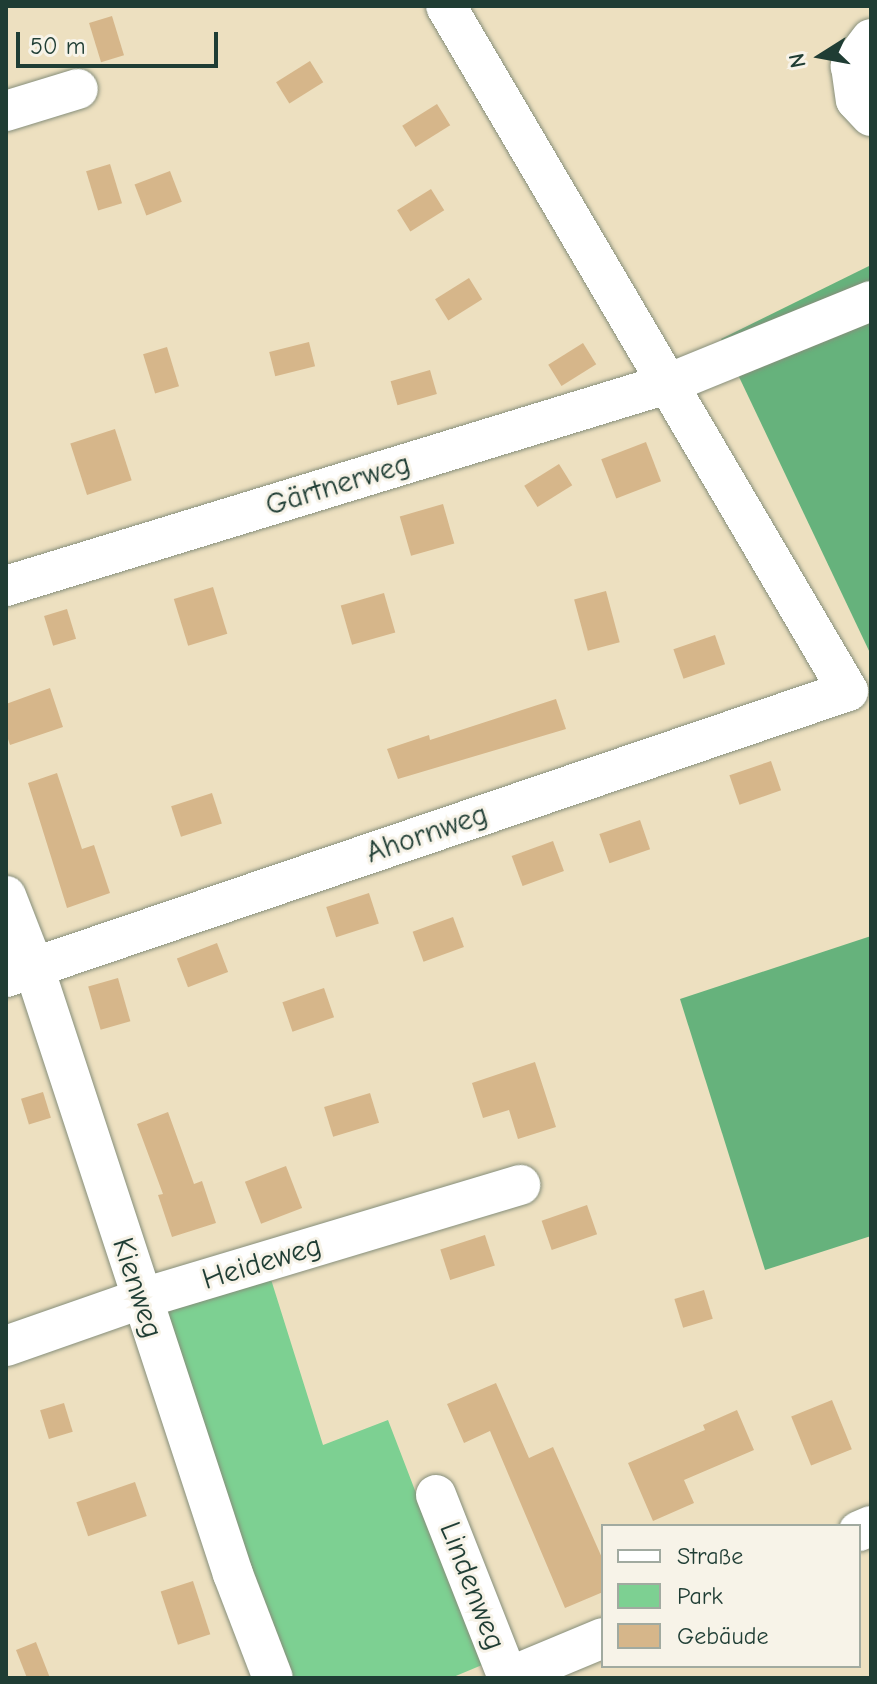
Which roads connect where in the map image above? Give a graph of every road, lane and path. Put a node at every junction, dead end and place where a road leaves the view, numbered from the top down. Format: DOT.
graph roads {
  1 [pos="446,6"];
  2 [pos="871,39"];
  3 [pos="78,89"];
  4 [pos="6,111"];
  5 [pos="871,116"];
  6 [pos="871,301"];
  7 [pos="670,383"];
  8 [pos="6,586"];
  9 [pos="6,896"];
  10 [pos="20,972"];
  11 [pos="520,1185"];
  12 [pos="140,1299"];
  13 [pos="6,1346"];
  14 [pos="436,1495"];
  15 [pos="601,1639"];
  16 [pos="273,1678"];
  17 [pos="507,1678"];
  1 -- 7 [label="street"];
  2 -- 5 [label="street"];
  3 -- 4 [label="street"];
  6 -- 7 [label="street, Gärtnerweg"];
  7 -- 8 [label="street, Gärtnerweg"];
  7 -- 10 [label="street, Ahornweg"];
  9 -- 10 [label="street, Kienweg"];
  10 -- 12 [label="street, Kienweg"];
  11 -- 12 [label="street, Heideweg"];
  12 -- 13 [label="street, Heideweg"];
  12 -- 16 [label="street, Kienweg"];
  14 -- 17 [label="street, Lindenweg"];
  15 -- 17 [label="street, Lindenweg"];
}
